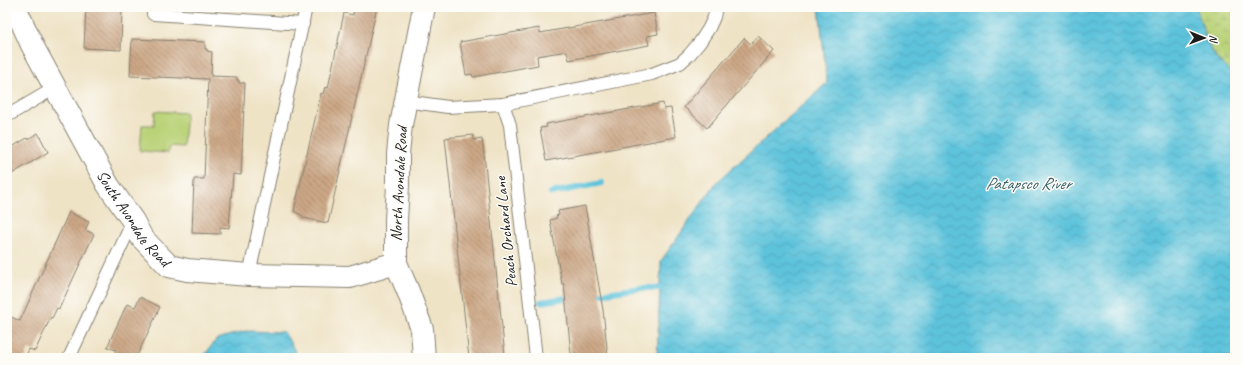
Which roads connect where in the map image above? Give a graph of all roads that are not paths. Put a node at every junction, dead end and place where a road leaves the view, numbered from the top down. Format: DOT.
graph roads {
  1 [pos="15,7"];
  2 [pos="306,7"];
  3 [pos="424,7"];
  4 [pos="716,7"];
  5 [pos="153,14"];
  6 [pos="303,24"];
  7 [pos="55,88"];
  8 [pos="405,101"];
  9 [pos="504,104"];
  10 [pos="7,116"];
  11 [pos="132,221"];
  12 [pos="396,263"];
  13 [pos="249,275"];
  14 [pos="70,358"];
  15 [pos="424,358"];
  16 [pos="536,358"];
  1 -- 7 [label="street, South Avondale Road"];
  2 -- 6 [label="lane"];
  3 -- 8 [label="street, North Avondale Road"];
  4 -- 9 [label="lane"];
  5 -- 6 [label="lane"];
  6 -- 13 [label="lane"];
  7 -- 10 [label="lane"];
  7 -- 11 [label="street, South Avondale Road"];
  8 -- 9 [label="lane"];
  8 -- 12 [label="street, North Avondale Road"];
  9 -- 16 [label="lane, Peach Orchard Lane"];
  11 -- 13 [label="street, South Avondale Road"];
  11 -- 14 [label="lane"];
  12 -- 13 [label="street, South Avondale Road"];
  12 -- 15 [label="street, North Avondale Road"];
}
